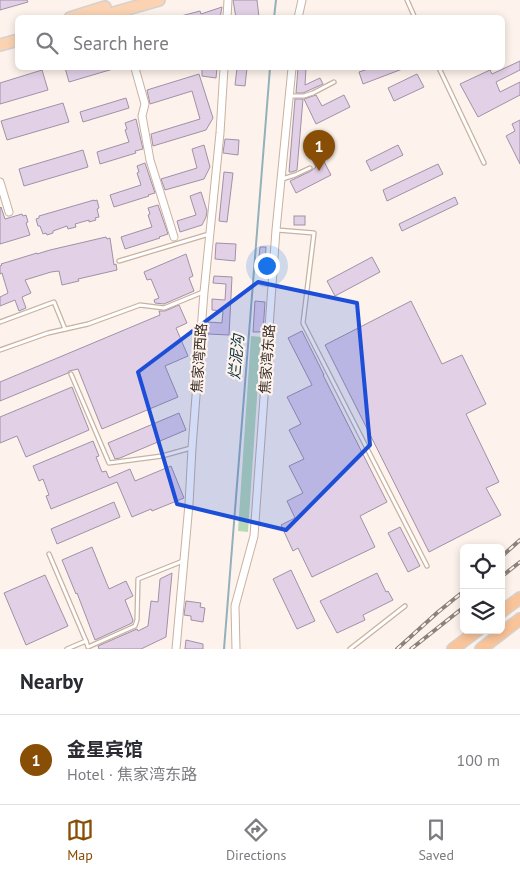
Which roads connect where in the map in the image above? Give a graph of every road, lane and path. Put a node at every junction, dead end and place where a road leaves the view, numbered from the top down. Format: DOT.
graph roads {
  1 [pos="131,0"];
  2 [pos="158,0"];
  3 [pos="228,0"];
  4 [pos="302,0"];
  5 [pos="407,0"];
  6 [pos="121,14"];
  7 [pos="80,15"];
  8 [pos="227,15"];
  9 [pos="299,15"];
  10 [pos="414,15"];
  11 [pos="15,33"];
  12 [pos="0,38"];
  13 [pos="15,41"];
  14 [pos="0,45"];
  15 [pos="136,70"];
  16 [pos="224,70"];
  17 [pos="292,70"];
  18 [pos="440,70"];
  19 [pos="334,82"];
  20 [pos="289,96"];
  21 [pos="484,163"];
  22 [pos="310,168"];
  23 [pos="281,179"];
  24 [pos="0,182"];
  25 [pos="9,212"];
  26 [pos="276,230"];
  27 [pos="210,233"];
  28 [pos="174,237"];
  29 [pos="119,261"];
  30 [pos="204,292"];
  31 [pos="0,322"];
  32 [pos="65,329"];
  33 [pos="0,350"];
  34 [pos="71,374"];
  35 [pos="192,448"];
  36 [pos="49,554"];
  37 [pos="184,561"];
  38 [pos="427,566"];
  39 [pos="520,598"];
  40 [pos="405,606"];
  41 [pos="505,609"];
  42 [pos="520,619"];
  43 [pos="473,634"];
  44 [pos="86,641"];
  45 [pos="68,649"];
  46 [pos="176,649"];
  47 [pos="236,649"];
  48 [pos="350,649"];
  49 [pos="454,649"];
  50 [pos="482,649"];
  1 -- 7 [label="main road"];
  2 -- 6 [label="main road"];
  3 -- 8 [label="street"];
  4 -- 9 [label="street"];
  5 -- 10 [label="lane"];
  11 -- 12 [label="main road"];
  13 -- 14 [label="main road"];
  15 -- 28 [label="street"];
  16 -- 27 [label="street, 焦家湾西路"];
  17 -- 20 [label="street, 焦家湾东路"];
  18 -- 21 [label="lane"];
  19 -- 20 [label="lane"];
  20 -- 23 [label="street, 焦家湾东路"];
  22 -- 23 [label="lane"];
  23 -- 26 [label="street, 焦家湾东路"];
  24 -- 25 [label="street"];
  26 -- 38 [label="lane"];
  26 -- 47 [label="street, 焦家湾东路"];
  27 -- 29 [label="lane"];
  27 -- 30 [label="street, 焦家湾西路"];
  30 -- 32 [label="lane"];
  30 -- 35 [label="street, 焦家湾西路"];
  31 -- 32 [label="lane"];
  32 -- 33 [label="lane"];
  34 -- 35 [label="lane"];
  35 -- 37 [label="street, 焦家湾西路"];
  36 -- 44 [label="lane"];
  37 -- 44 [label="lane"];
  37 -- 46 [label="street, 焦家湾西路"];
  39 -- 41 [label="highway"];
  40 -- 48 [label="lane"];
  42 -- 50 [label="highway"];
  43 -- 49 [label="highway"];
  44 -- 45 [label="lane"];
}
